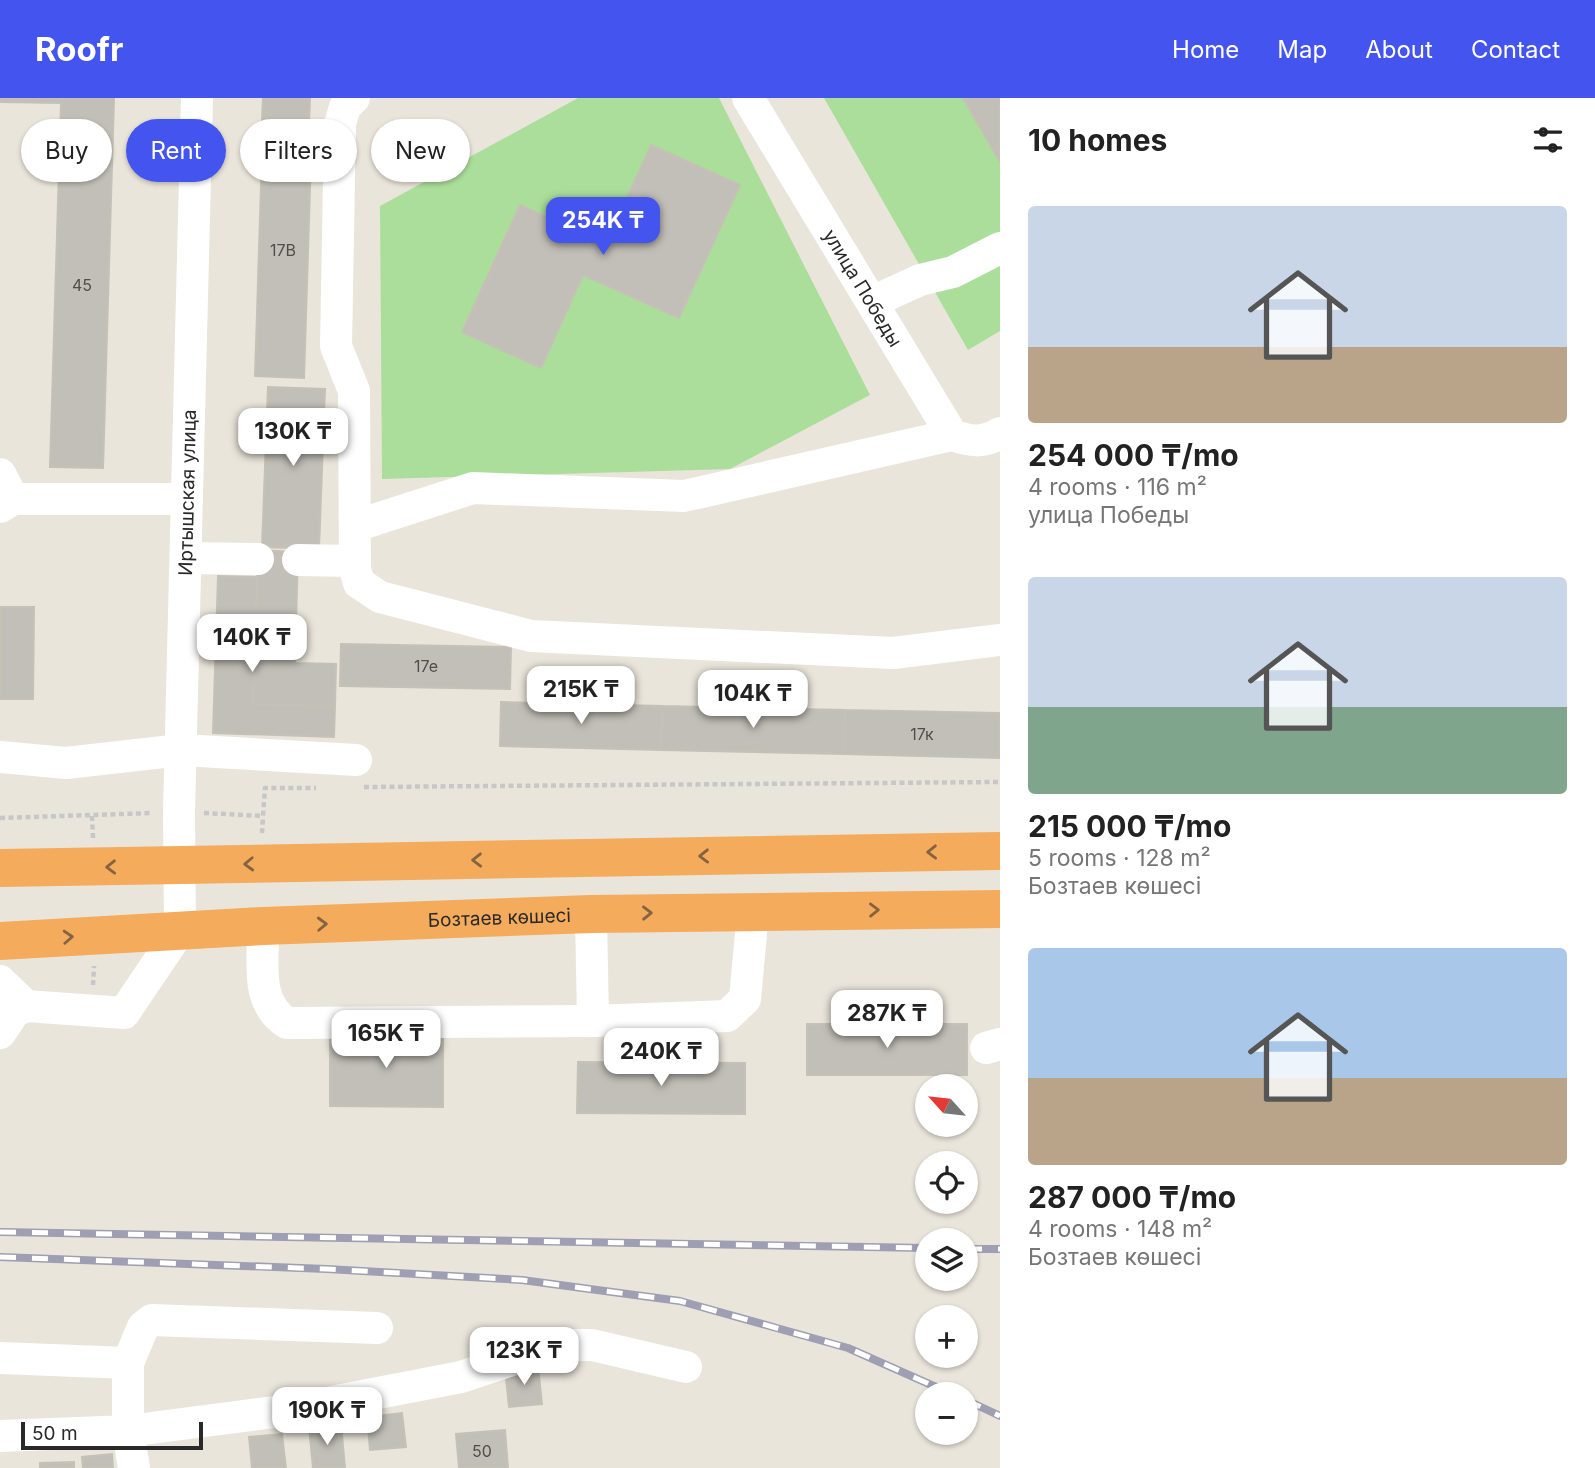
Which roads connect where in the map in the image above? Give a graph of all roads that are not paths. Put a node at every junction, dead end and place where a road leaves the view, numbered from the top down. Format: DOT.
graph roads {
  1 [pos="197,98"];
  2 [pos="354,98"];
  3 [pos="748,98"];
  4 [pos="1000,248"];
  5 [pos="872,302"];
  6 [pos="1000,433"];
  7 [pos="952,435"];
  8 [pos="4,493"];
  9 [pos="187,499"];
  10 [pos="355,526"];
  11 [pos="186,558"];
  12 [pos="258,559"];
  13 [pos="298,560"];
  14 [pos="355,561"];
  15 [pos="1000,640"];
  16 [pos="181,750"];
  17 [pos="0,757"];
  18 [pos="359,774"];
  19 [pos="1000,851"];
  20 [pos="179,866"];
  21 [pos="0,868"];
  22 [pos="1000,909"];
  23 [pos="753,912"];
  24 [pos="591,914"];
  25 [pos="263,926"];
  26 [pos="180,930"];
  27 [pos="0,941"];
  28 [pos="0,981"];
  29 [pos="26,1006"];
  30 [pos="593,1021"];
  31 [pos="0,1033"];
  32 [pos="377,1328"];
  33 [pos="0,1358"];
  34 [pos="128,1363"];
  35 [pos="686,1367"];
  36 [pos="128,1431"];
  37 [pos="0,1436"];
  38 [pos="134,1468"];
  1 -- 9 [label="street, Иртышская улица"];
  2 -- 10 [label="street"];
  3 -- 5 [label="street, улица Победы"];
  4 -- 5 [label="street"];
  5 -- 7 [label="street, улица Победы"];
  6 -- 7 [label="street"];
  7 -- 10 [label="street"];
  8 -- 9 [label="street"];
  9 -- 11 [label="street, Иртышская улица"];
  10 -- 14 [label="street"];
  11 -- 12 [label="street"];
  11 -- 16 [label="street, Иртышская улица"];
  13 -- 14 [label="street"];
  14 -- 15 [label="street"];
  16 -- 17 [label="street"];
  16 -- 18 [label="street"];
  16 -- 20 [label="street, Иртышская улица"];
  19 -- 20 [label="highway, one-way"];
  20 -- 21 [label="highway, one-way"];
  20 -- 26 [label="street, Иртышская улица"];
  23 -- 22 [label="highway, Бозтаев көшесі, one-way"];
  24 -- 23 [label="highway, Бозтаев көшесі, one-way"];
  23 -- 30 [label="street"];
  25 -- 24 [label="highway, Бозтаев көшесі, one-way"];
  24 -- 30 [label="street"];
  25 -- 26 [label="highway, Бозтаев көшесі"];
  25 -- 30 [label="street"];
  27 -- 26 [label="highway, Бозтаев көшесі, one-way"];
  26 -- 29 [label="street"];
  28 -- 29 [label="street"];
  29 -- 31 [label="street"];
  32 -- 34 [label="street"];
  33 -- 34 [label="street"];
  34 -- 36 [label="street"];
  35 -- 36 [label="street"];
  36 -- 37 [label="street"];
  36 -- 38 [label="street"];
}
